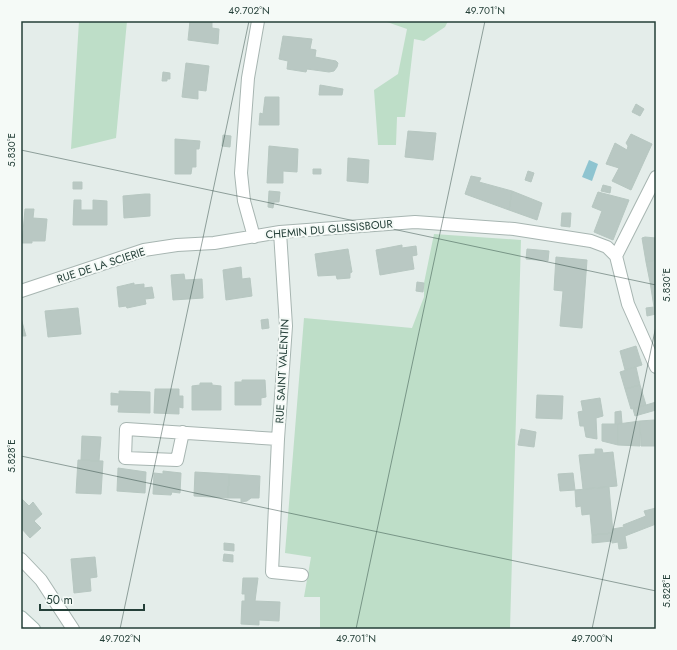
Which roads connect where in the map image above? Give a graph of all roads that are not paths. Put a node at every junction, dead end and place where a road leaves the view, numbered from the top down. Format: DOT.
graph roads {
  1 [pos="258,21"];
  2 [pos="656,177"];
  3 [pos="280,232"];
  4 [pos="254,237"];
  5 [pos="616,256"];
  6 [pos="21,291"];
  7 [pos="656,367"];
  8 [pos="183,432"];
  9 [pos="278,439"];
  10 [pos="21,559"];
  11 [pos="302,575"];
  12 [pos="21,617"];
  13 [pos="34,629"];
  14 [pos="73,629"];
  1 -- 4 [label="street, CHEMIN DU GLISSISBOUR"];
  2 -- 5 [label="street"];
  3 -- 4 [label="street, CHEMIN DU GLISSISBOUR"];
  3 -- 5 [label="street, CHEMIN DU GLISSISBOUR"];
  3 -- 9 [label="street, RUE SAINT VALENTIN"];
  4 -- 6 [label="street, RUE DE LA SCIERIE"];
  5 -- 7 [label="street"];
  8 -- 8 [label="street, RUE SAINT VALENTIN"];
  8 -- 9 [label="street, RUE SAINT VALENTIN"];
  9 -- 11 [label="street, RUE SAINT VALENTIN"];
  10 -- 14 [label="street"];
  12 -- 13 [label="street"];
}
